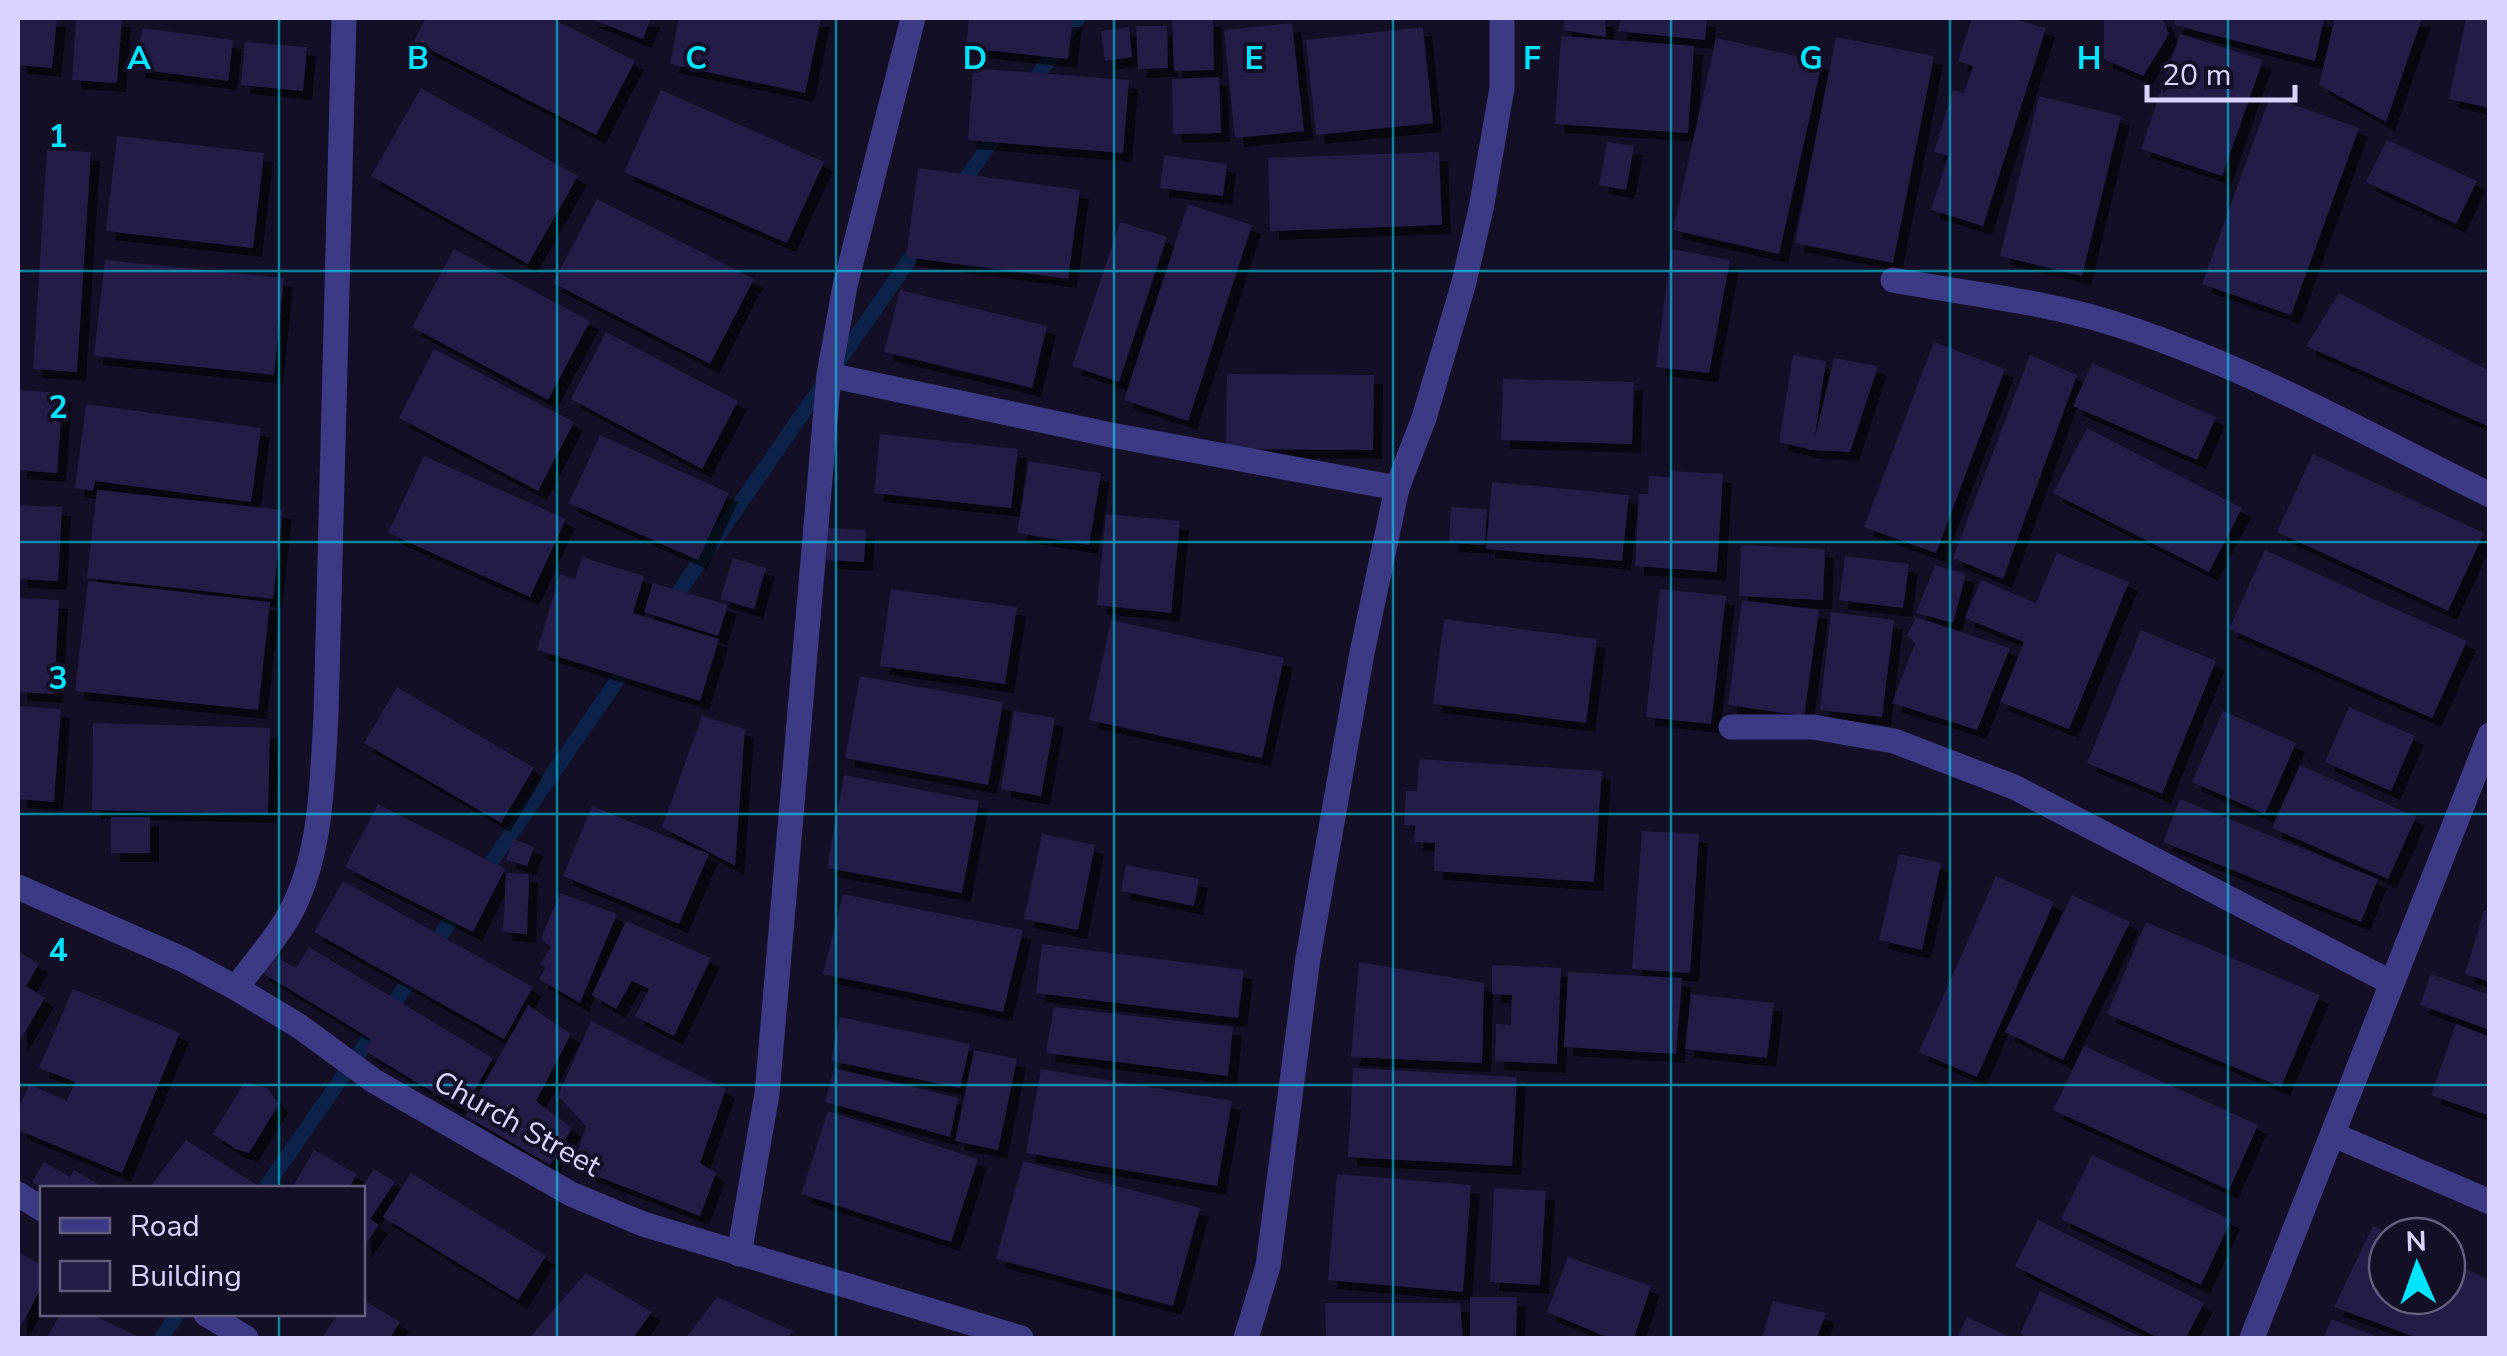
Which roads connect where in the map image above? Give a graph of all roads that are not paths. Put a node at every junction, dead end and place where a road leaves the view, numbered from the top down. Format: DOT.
graph roads {
  1 [pos="344,18"];
  2 [pos="913,18"];
  3 [pos="1502,18"];
  4 [pos="1892,280"];
  5 [pos="828,375"];
  6 [pos="1398,488"];
  7 [pos="2490,495"];
  8 [pos="1732,726"];
  9 [pos="2490,735"];
  10 [pos="18,887"];
  11 [pos="2392,983"];
  12 [pos="236,988"];
  13 [pos="2334,1135"];
  14 [pos="18,1194"];
  15 [pos="2490,1202"];
  16 [pos="40,1208"];
  17 [pos="739,1254"];
  18 [pos="209,1316"];
  19 [pos="246,1338"];
  20 [pos="1020,1338"];
  21 [pos="1246,1338"];
  22 [pos="2252,1338"];
  1 -- 12 [label="street"];
  2 -- 5 [label="street"];
  3 -- 6 [label="street"];
  4 -- 7 [label="street"];
  5 -- 6 [label="street"];
  5 -- 17 [label="street"];
  6 -- 21 [label="street"];
  8 -- 11 [label="street"];
  9 -- 11 [label="street"];
  10 -- 12 [label="street, Church Street"];
  11 -- 13 [label="street"];
  12 -- 17 [label="street, Church Street"];
  13 -- 15 [label="street"];
  13 -- 22 [label="street"];
  14 -- 16 [label="street"];
  17 -- 20 [label="street, Church Street"];
  18 -- 19 [label="street"];
}
